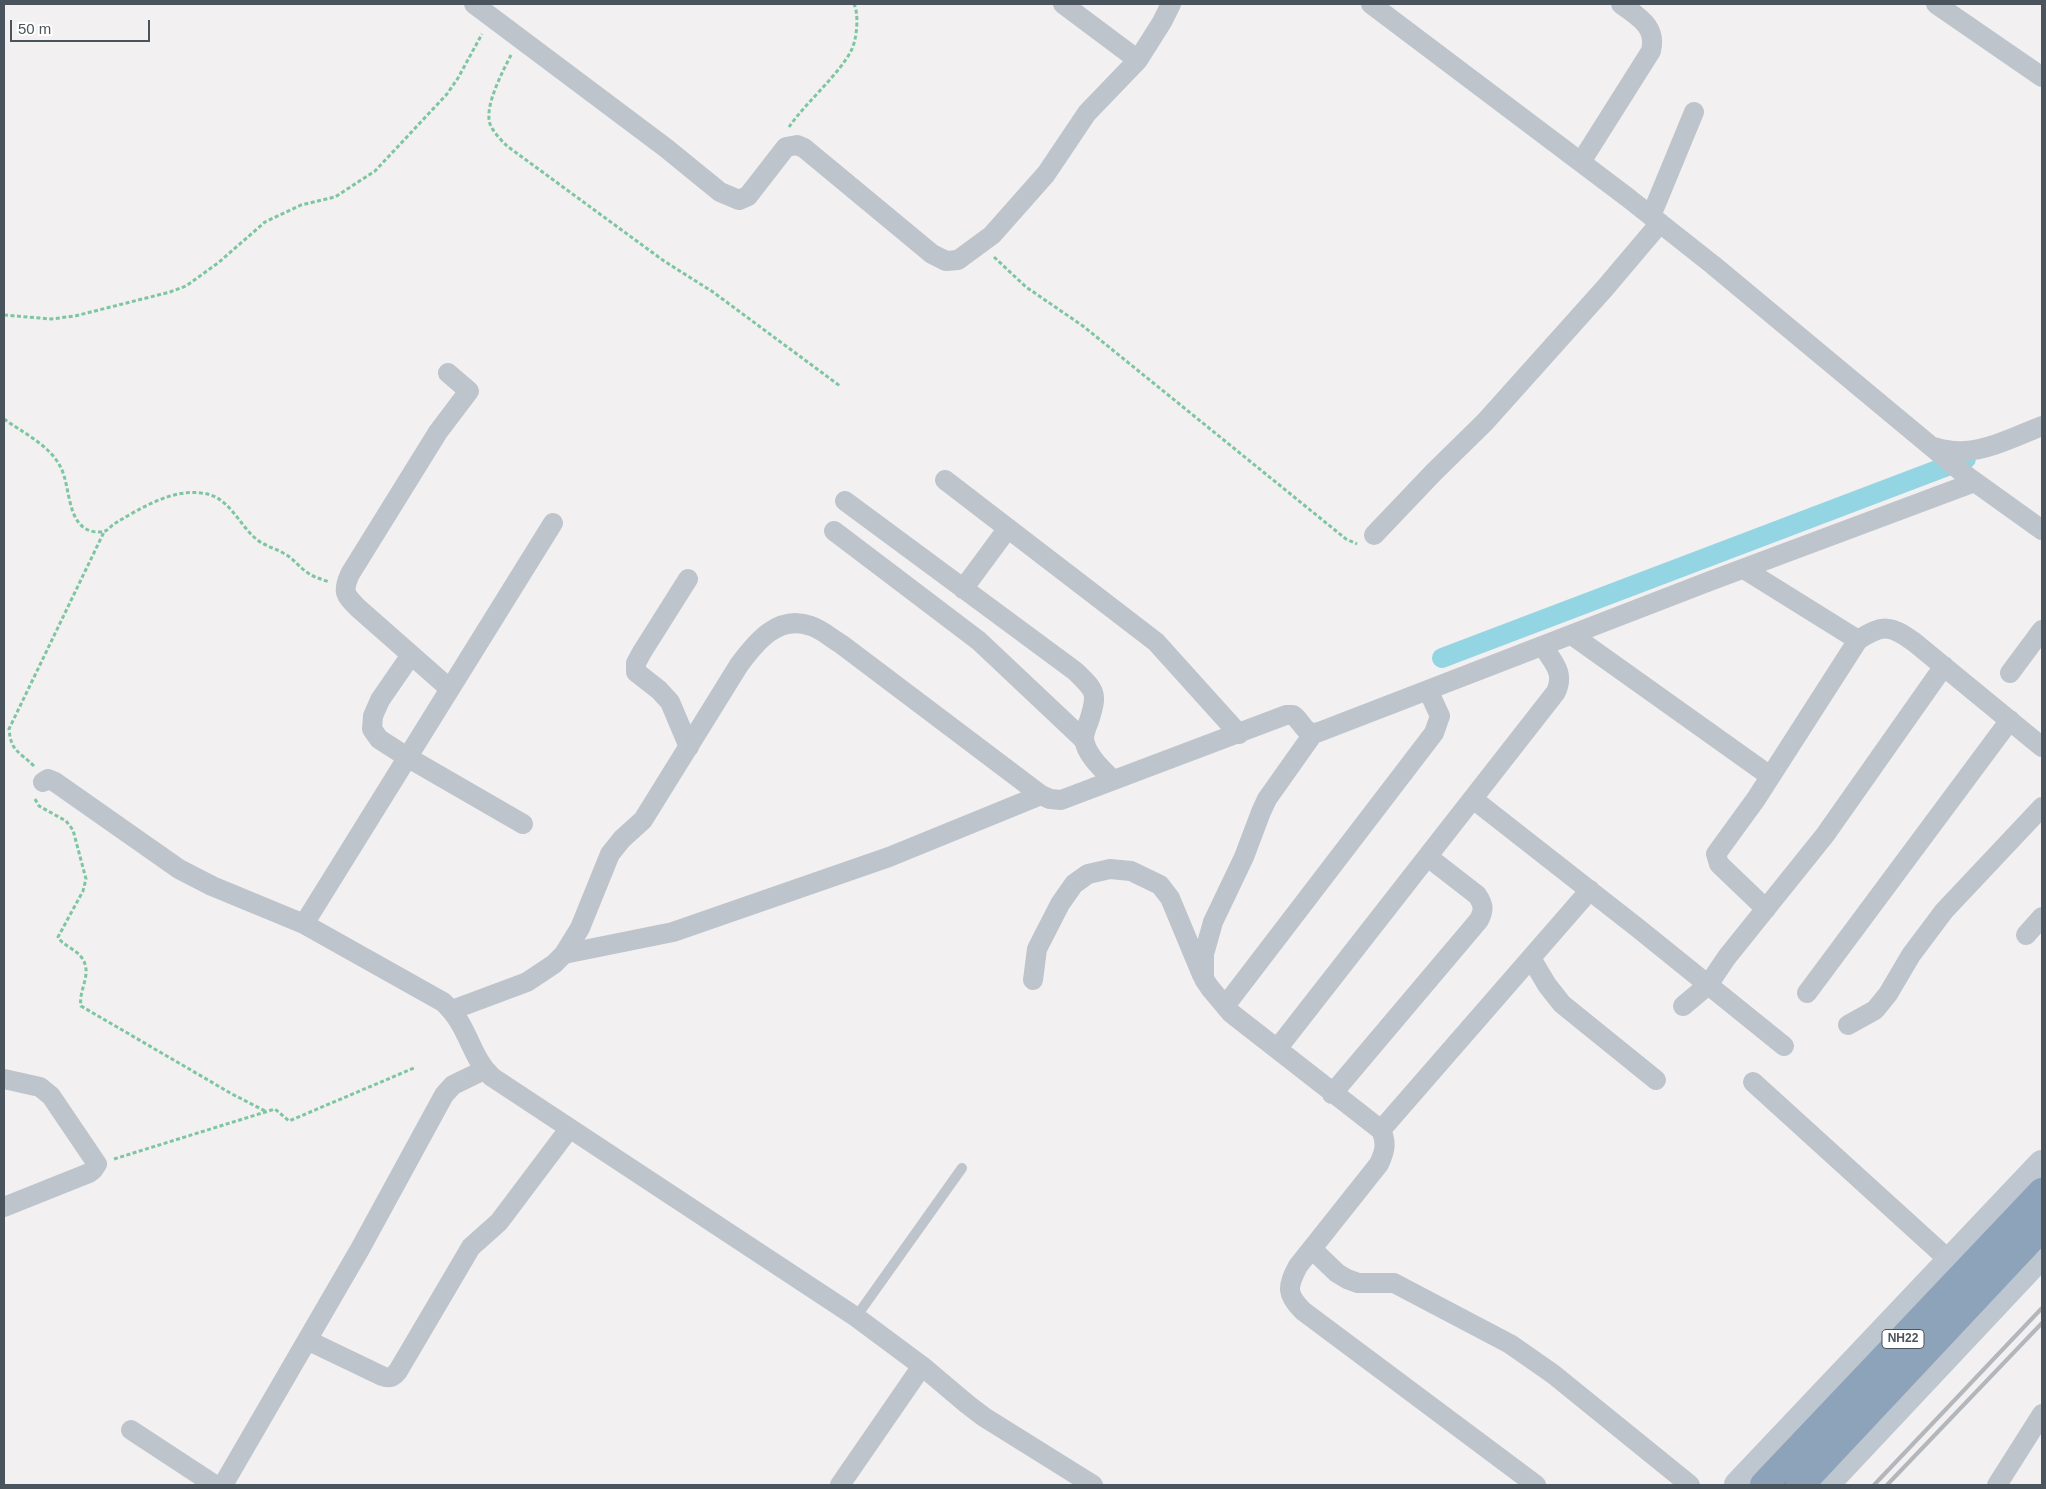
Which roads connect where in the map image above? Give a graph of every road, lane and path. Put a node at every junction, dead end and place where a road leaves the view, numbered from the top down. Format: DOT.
graph roads {
  1 [pos="474,4"];
  2 [pos="854,4"];
  3 [pos="1063,4"];
  4 [pos="1171,4"];
  5 [pos="1371,4"];
  6 [pos="1621,4"];
  7 [pos="1936,4"];
  8 [pos="490,18"];
  9 [pos="519,39"];
  10 [pos="1138,60"];
  11 [pos="2042,77"];
  12 [pos="1694,112"];
  13 [pos="785,132"];
  14 [pos="1581,162"];
  15 [pos="1656,220"];
  16 [pos="981,244"];
  17 [pos="4,315"];
  18 [pos="448,373"];
  19 [pos="840,386"];
  20 [pos="4,419"];
  21 [pos="2042,426"];
  22 [pos="1937,451"];
  23 [pos="945,480"];
  24 [pos="1972,480"];
  25 [pos="845,501"];
  26 [pos="553,523"];
  27 [pos="1008,528"];
  28 [pos="2042,530"];
  29 [pos="834,531"];
  30 [pos="104,532"];
  31 [pos="1374,535"];
  32 [pos="1744,569"];
  33 [pos="688,578"];
  34 [pos="344,586"];
  35 [pos="963,589"];
  36 [pos="2042,630"];
  37 [pos="1572,635"];
  38 [pos="1858,640"];
  39 [pos="1543,646"];
  40 [pos="411,655"];
  41 [pos="1944,666"];
  42 [pos="2010,673"];
  43 [pos="450,689"];
  44 [pos="1428,690"];
  45 [pos="2010,720"];
  46 [pos="1305,726"];
  47 [pos="1239,734"];
  48 [pos="1084,740"];
  49 [pos="689,747"];
  50 [pos="2042,747"];
  51 [pos="407,757"];
  52 [pos="1770,776"];
  53 [pos="1113,780"];
  54 [pos="44,781"];
  55 [pos="1042,795"];
  56 [pos="1473,799"];
  57 [pos="2042,807"];
  58 [pos="523,824"];
  59 [pos="1428,857"];
  60 [pos="1590,890"];
  61 [pos="1766,909"];
  62 [pos="2042,917"];
  63 [pos="304,924"];
  64 [pos="2026,935"];
  65 [pos="564,954"];
  66 [pos="1531,958"];
  67 [pos="1204,979"];
  68 [pos="1033,980"];
  69 [pos="1708,985"];
  70 [pos="1807,993"];
  71 [pos="1225,1006"];
  72 [pos="1683,1006"];
  73 [pos="452,1010"];
  74 [pos="1848,1025"];
  75 [pos="1784,1046"];
  76 [pos="1277,1049"];
  77 [pos="414,1068"];
  78 [pos="484,1070"];
  79 [pos="4,1079"];
  80 [pos="1656,1080"];
  81 [pos="1753,1082"];
  82 [pos="1332,1094"];
  83 [pos="267,1112"];
  84 [pos="570,1129"];
  85 [pos="1381,1130"];
  86 [pos="96,1164"];
  87 [pos="2042,1164"];
  88 [pos="962,1168"];
  89 [pos="2042,1192"];
  90 [pos="4,1207"];
  91 [pos="2042,1227"];
  92 [pos="1312,1249"];
  93 [pos="2042,1254"];
  94 [pos="1950,1261"];
  95 [pos="856,1317"];
  96 [pos="307,1340"];
  97 [pos="922,1366"];
  98 [pos="2042,1414"];
  99 [pos="131,1430"];
  100 [pos="215,1485"];
  101 [pos="223,1485"];
  102 [pos="840,1485"];
  103 [pos="1093,1485"];
  104 [pos="1536,1485"];
  105 [pos="1690,1485"];
  106 [pos="1738,1485"];
  107 [pos="1764,1485"];
  108 [pos="1800,1485"];
  109 [pos="1825,1485"];
  110 [pos="1997,1485"];
  1 -- 8 [label="street"];
  2 -- 13 [label="path"];
  3 -- 10 [label="street"];
  4 -- 10 [label="street"];
  5 -- 14 [label="street"];
  6 -- 14 [label="street"];
  7 -- 11 [label="street"];
  8 -- 9 [label="street"];
  8 -- 17 [label="path"];
  9 -- 16 [label="street"];
  9 -- 19 [label="path"];
  10 -- 16 [label="street"];
  12 -- 15 [label="street"];
  14 -- 15 [label="street"];
  15 -- 22 [label="street"];
  15 -- 31 [label="street"];
  16 -- 31 [label="path"];
  18 -- 34 [label="street"];
  20 -- 30 [label="path"];
  21 -- 22 [label="street"];
  22 -- 24 [label="street"];
  23 -- 27 [label="street"];
  24 -- 28 [label="street"];
  24 -- 32 [label="street"];
  25 -- 35 [label="street"];
  26 -- 43 [label="street"];
  27 -- 35 [label="street"];
  27 -- 47 [label="street"];
  29 -- 48 [label="street"];
  30 -- 34 [label="path"];
  30 -- 54 [label="path"];
  32 -- 37 [label="street"];
  32 -- 38 [label="street"];
  33 -- 49 [label="street"];
  34 -- 40 [label="street"];
  35 -- 48 [label="street"];
  36 -- 42 [label="street"];
  37 -- 39 [label="street"];
  37 -- 52 [label="street"];
  38 -- 41 [label="street"];
  38 -- 52 [label="street"];
  39 -- 44 [label="street"];
  39 -- 56 [label="street"];
  40 -- 43 [label="street"];
  40 -- 51 [label="street"];
  41 -- 45 [label="street"];
  41 -- 61 [label="street"];
  43 -- 51 [label="street"];
  44 -- 46 [label="street"];
  44 -- 71 [label="street"];
  45 -- 50 [label="street"];
  45 -- 70 [label="street"];
  46 -- 47 [label="street"];
  46 -- 67 [label="street"];
  47 -- 53 [label="street"];
  48 -- 53 [label="street"];
  49 -- 55 [label="street"];
  49 -- 65 [label="street"];
  51 -- 58 [label="street"];
  51 -- 63 [label="street"];
  52 -- 61 [label="street"];
  53 -- 55 [label="street"];
  54 -- 63 [label="street"];
  54 -- 83 [label="path"];
  55 -- 65 [label="street"];
  56 -- 59 [label="street"];
  56 -- 60 [label="street"];
  57 -- 74 [label="street"];
  59 -- 76 [label="street"];
  59 -- 82 [label="street"];
  60 -- 66 [label="street"];
  60 -- 69 [label="street"];
  61 -- 69 [label="street"];
  62 -- 64 [label="street"];
  63 -- 73 [label="street"];
  65 -- 73 [label="street"];
  66 -- 80 [label="street"];
  66 -- 85 [label="street"];
  67 -- 68 [label="street"];
  67 -- 71 [label="street"];
  69 -- 72 [label="street"];
  69 -- 75 [label="street"];
  71 -- 76 [label="street"];
  73 -- 78 [label="street"];
  76 -- 82 [label="street"];
  77 -- 83 [label="path"];
  78 -- 84 [label="street"];
  78 -- 96 [label="street"];
  79 -- 86 [label="street"];
  81 -- 94 [label="street"];
  82 -- 85 [label="street"];
  83 -- 86 [label="path"];
  84 -- 95 [label="street"];
  84 -- 96 [label="street"];
  85 -- 92 [label="street"];
  86 -- 90 [label="street"];
  87 -- 94 [label="street"];
  88 -- 95 [label="lane"];
  89 -- 107 [label="highway, NH22"];
  91 -- 108 [label="highway, NH22"];
  92 -- 104 [label="street"];
  92 -- 105 [label="street"];
  93 -- 109 [label="street"];
  94 -- 106 [label="street"];
  95 -- 97 [label="street"];
  96 -- 101 [label="street"];
  97 -- 102 [label="street"];
  97 -- 103 [label="street"];
  98 -- 110 [label="street"];
  99 -- 100 [label="street"];
}
